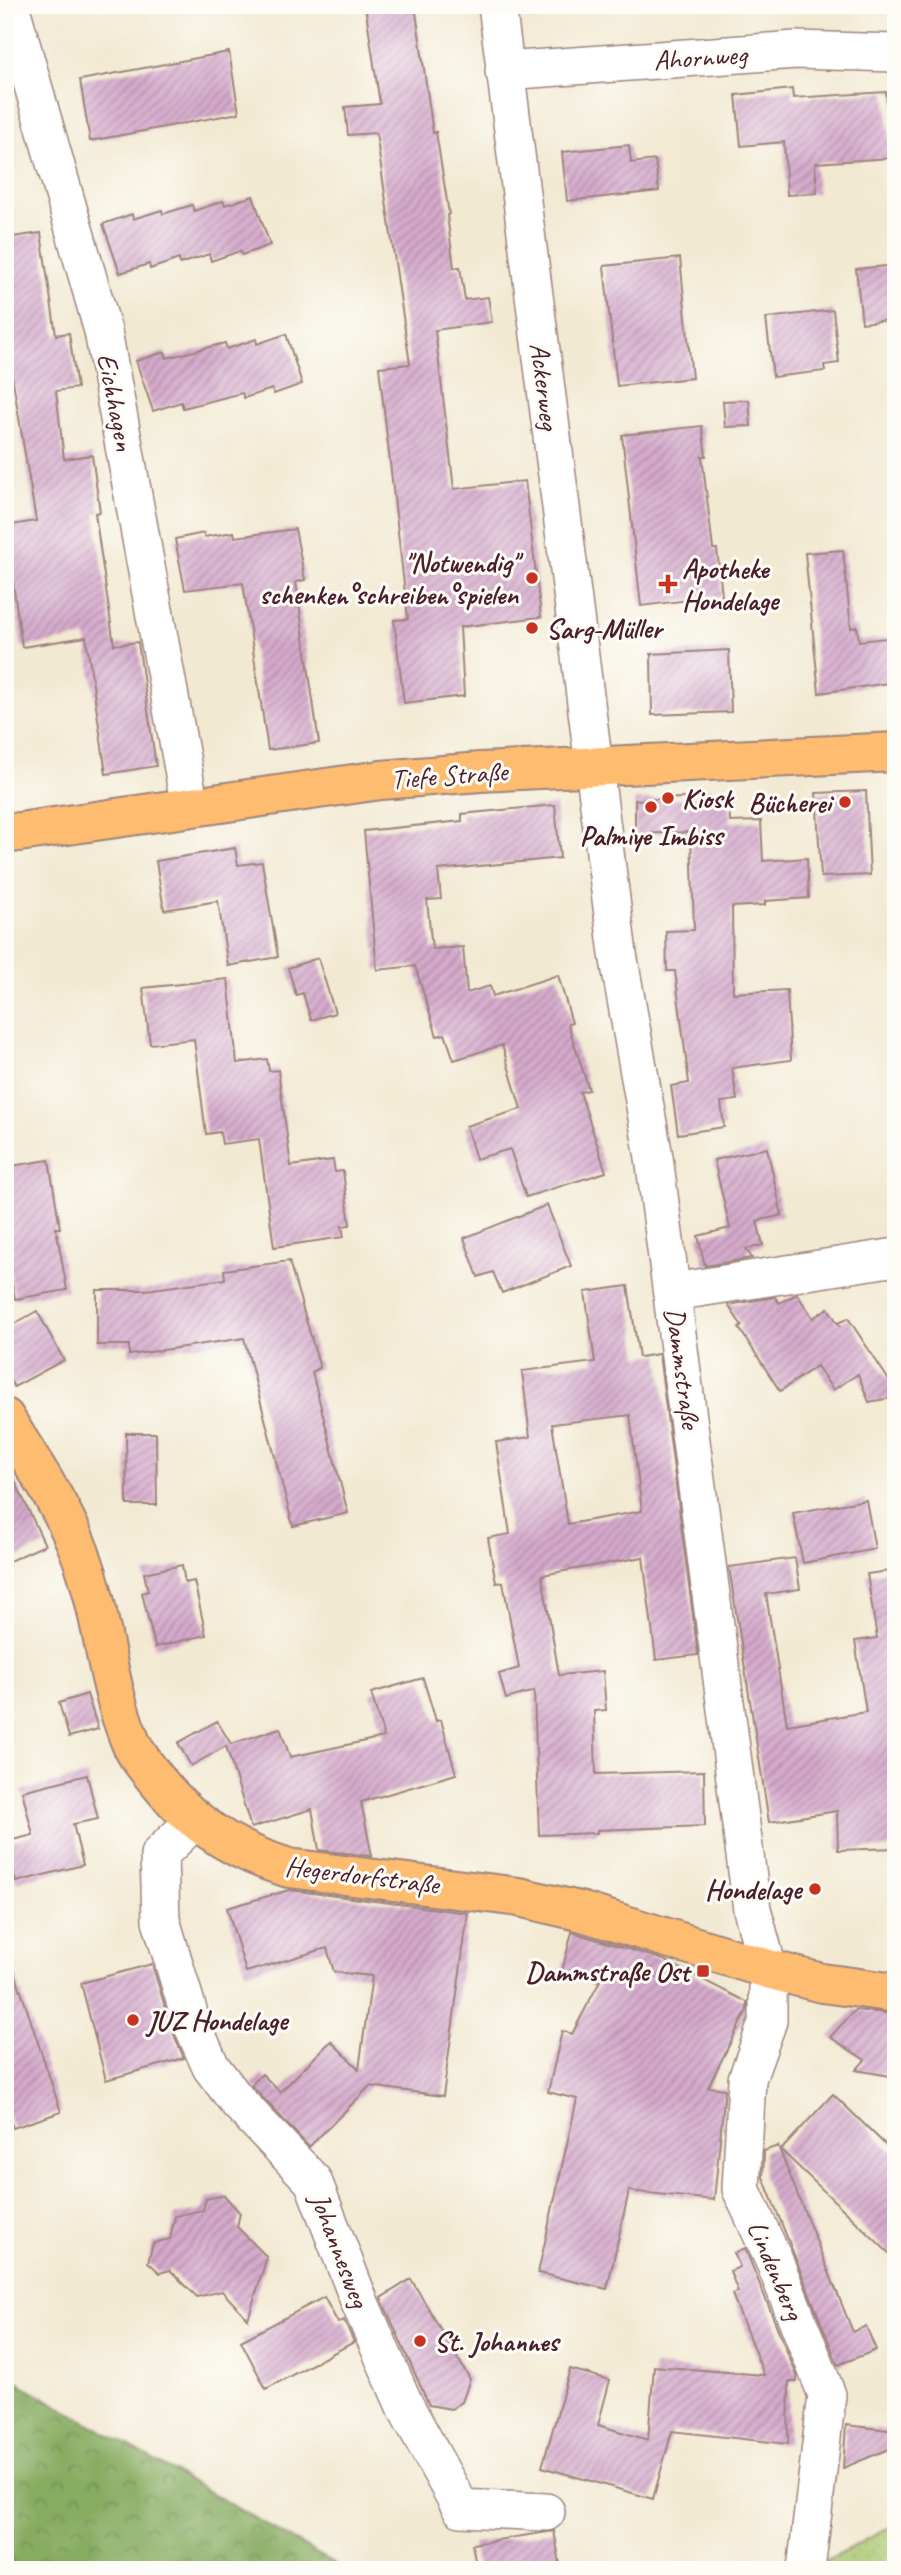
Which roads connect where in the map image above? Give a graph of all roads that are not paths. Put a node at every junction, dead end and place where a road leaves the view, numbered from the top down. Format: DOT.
graph roads {
  1 [pos="10,5"];
  2 [pos="496,5"];
  3 [pos="896,52"];
  4 [pos="504,71"];
  5 [pos="896,752"];
  6 [pos="595,766"];
  7 [pos="190,807"];
  8 [pos="5,834"];
  9 [pos="896,1257"];
  10 [pos="673,1292"];
  11 [pos="5,1418"];
  12 [pos="194,1821"];
  13 [pos="768,1969"];
  14 [pos="896,1993"];
  15 [pos="546,2512"];
  16 [pos="806,2570"];
  1 -- 7 [label="street, Eichhagen"];
  2 -- 4 [label="street, Ackerweg"];
  3 -- 4 [label="street, Ahornweg"];
  4 -- 6 [label="street, Ackerweg"];
  5 -- 6 [label="main road, Tiefe Straße"];
  6 -- 7 [label="main road, Tiefe Straße"];
  6 -- 10 [label="street, Dammstraße"];
  7 -- 8 [label="main road, Tiefe Straße"];
  9 -- 10 [label="street"];
  10 -- 13 [label="street, Dammstraße"];
  11 -- 12 [label="main road, Hegerdorfstraße"];
  12 -- 13 [label="main road, Hegerdorfstraße"];
  12 -- 15 [label="street, Johannesweg"];
  13 -- 14 [label="main road, Hegerdorfstraße"];
  13 -- 16 [label="street, Lindenberg"];
}
